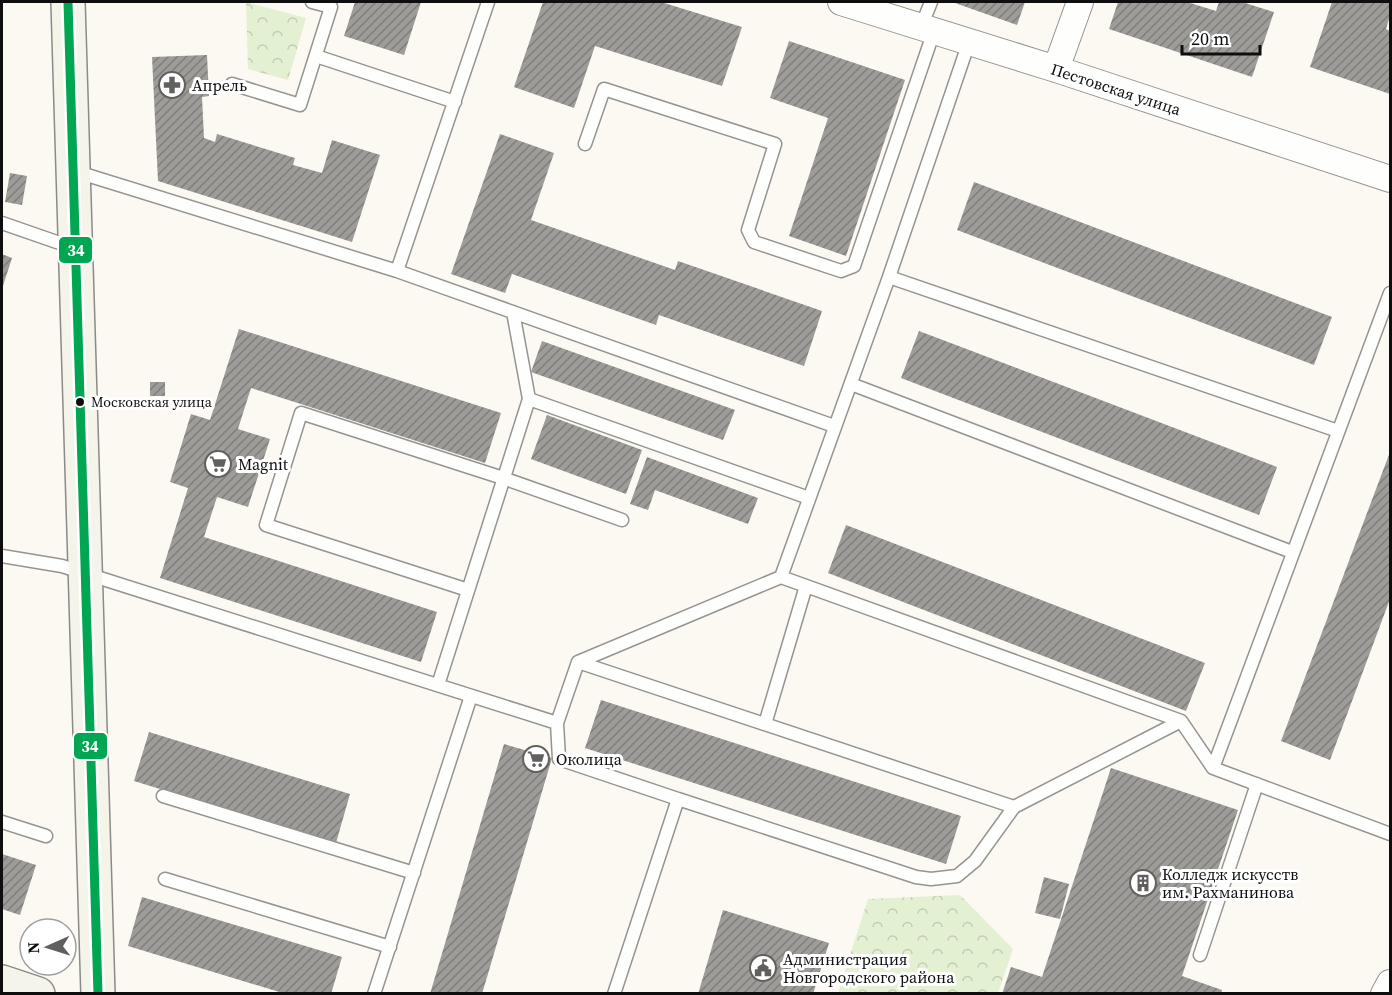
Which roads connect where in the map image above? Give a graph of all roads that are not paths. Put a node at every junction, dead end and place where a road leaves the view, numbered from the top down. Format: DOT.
graph roads {
  1 [pos="68,2"];
  2 [pos="312,2"];
  3 [pos="488,2"];
  4 [pos="841,2"];
  5 [pos="931,2"];
  6 [pos="1080,2"];
  7 [pos="927,29"];
  8 [pos="969,42"];
  9 [pos="316,56"];
  10 [pos="1056,69"];
  11 [pos="232,84"];
  12 [pos="455,102"];
  13 [pos="585,144"];
  14 [pos="73,171"];
  15 [pos="1390,179"];
  16 [pos="2,223"];
  17 [pos="76,248"];
  18 [pos="397,271"];
  19 [pos="889,277"];
  20 [pos="1390,293"];
  21 [pos="513,312"];
  22 [pos="851,384"];
  23 [pos="529,399"];
  24 [pos="834,426"];
  25 [pos="1338,431"];
  26 [pos="503,478"];
  27 [pos="809,498"];
  28 [pos="622,520"];
  29 [pos="1292,552"];
  30 [pos="2,556"];
  31 [pos="86,574"];
  32 [pos="781,577"];
  33 [pos="806,586"];
  34 [pos="468,590"];
  35 [pos="578,662"];
  36 [pos="438,685"];
  37 [pos="471,696"];
  38 [pos="1181,721"];
  39 [pos="557,723"];
  40 [pos="765,724"];
  41 [pos="1213,768"];
  42 [pos="1257,784"];
  43 [pos="163,796"];
  44 [pos="678,799"];
  45 [pos="1014,807"];
  46 [pos="2,822"];
  47 [pos="1390,834"];
  48 [pos="46,836"];
  49 [pos="414,873"];
  50 [pos="165,879"];
  51 [pos="390,947"];
  52 [pos="1200,954"];
  53 [pos="2,982"];
  54 [pos="1390,983"];
  55 [pos="38,993"];
  56 [pos="98,993"];
  57 [pos="374,993"];
  58 [pos="614,993"];
  59 [pos="1384,993"];
  1 -- 14 [label="main road"];
  2 -- 9 [label="lane"];
  3 -- 12 [label="lane"];
  4 -- 7 [label="street, Пестовская улица"];
  5 -- 7 [label="lane"];
  6 -- 10 [label="street"];
  7 -- 8 [label="street, Пестовская улица"];
  7 -- 13 [label="lane"];
  8 -- 10 [label="street, Пестовская улица"];
  8 -- 19 [label="lane"];
  9 -- 11 [label="lane"];
  9 -- 12 [label="lane"];
  10 -- 15 [label="street, Пестовская улица"];
  12 -- 18 [label="lane"];
  14 -- 17 [label="main road"];
  14 -- 18 [label="lane"];
  16 -- 17 [label="lane"];
  17 -- 31 [label="main road"];
  18 -- 21 [label="lane"];
  19 -- 22 [label="lane"];
  19 -- 25 [label="lane"];
  20 -- 25 [label="lane"];
  21 -- 23 [label="lane"];
  21 -- 24 [label="lane"];
  22 -- 24 [label="lane"];
  22 -- 29 [label="lane"];
  23 -- 26 [label="lane"];
  23 -- 27 [label="lane"];
  24 -- 27 [label="lane"];
  25 -- 29 [label="lane"];
  26 -- 28 [label="lane"];
  26 -- 34 [label="lane"];
  26 -- 34 [label="lane"];
  27 -- 32 [label="lane"];
  29 -- 41 [label="lane"];
  30 -- 31 [label="lane"];
  31 -- 36 [label="lane"];
  31 -- 56 [label="main road"];
  32 -- 33 [label="lane"];
  32 -- 35 [label="lane"];
  33 -- 38 [label="lane"];
  33 -- 40 [label="lane"];
  34 -- 36 [label="lane"];
  35 -- 39 [label="lane"];
  35 -- 40 [label="lane"];
  36 -- 37 [label="lane"];
  37 -- 39 [label="lane"];
  37 -- 49 [label="lane"];
  38 -- 41 [label="lane"];
  38 -- 45 [label="lane"];
  39 -- 44 [label="lane"];
  40 -- 45 [label="lane"];
  41 -- 42 [label="lane"];
  42 -- 47 [label="lane"];
  42 -- 52 [label="lane"];
  43 -- 49 [label="lane"];
  44 -- 45 [label="lane"];
  44 -- 58 [label="lane"];
  46 -- 48 [label="lane"];
  49 -- 51 [label="lane"];
  50 -- 51 [label="lane"];
  51 -- 57 [label="lane"];
  53 -- 55 [label="main road"];
  54 -- 59 [label="street"];
}
